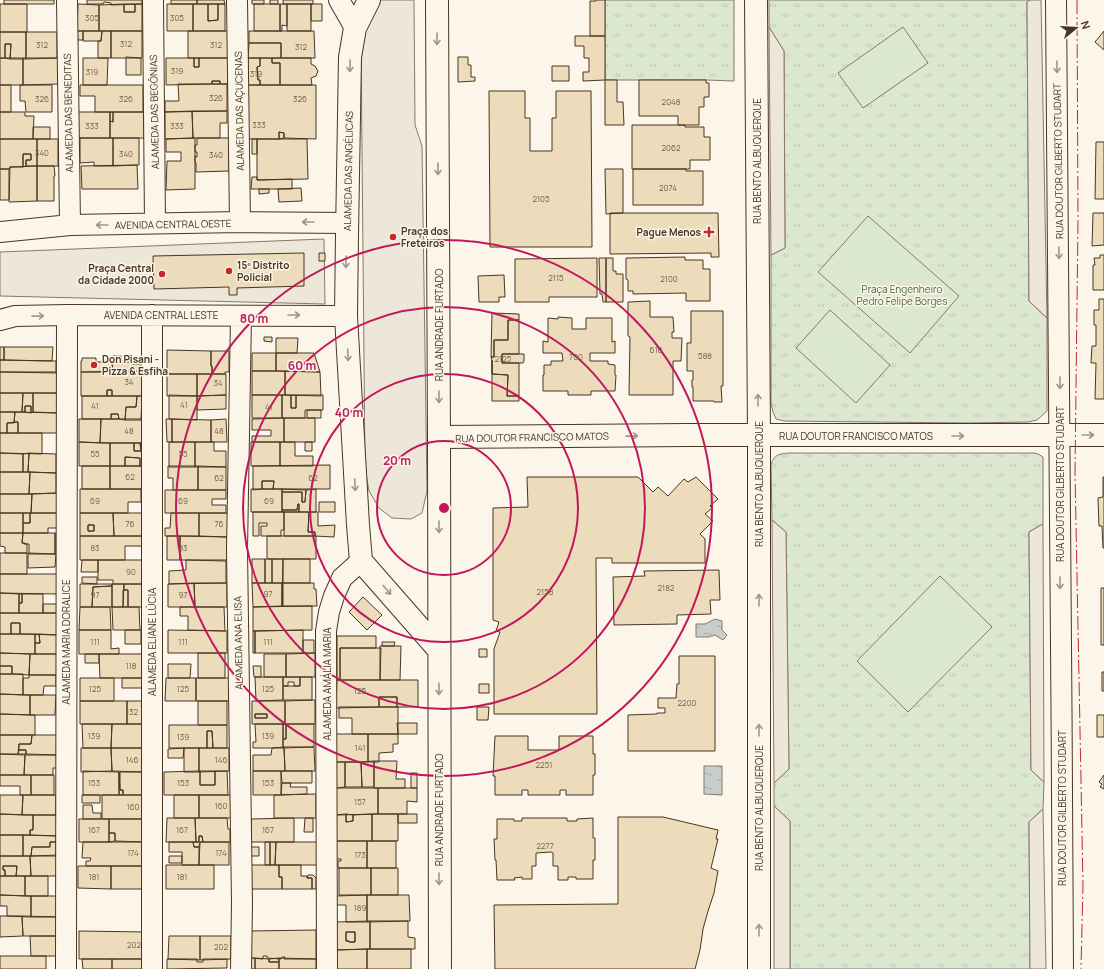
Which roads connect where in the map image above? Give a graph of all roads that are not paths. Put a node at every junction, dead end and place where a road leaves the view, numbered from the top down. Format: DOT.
graph roads {
  1 [pos="67,0"];
  2 [pos="153,0"];
  3 [pos="237,0"];
  4 [pos="339,0"];
  5 [pos="369,0"];
  6 [pos="437,0"];
  7 [pos="756,0"];
  8 [pos="1056,0"];
  9 [pos="355,28"];
  10 [pos="240,222"];
  11 [pos="155,223"];
  12 [pos="347,223"];
  13 [pos="70,225"];
  14 [pos="0,232"];
  15 [pos="67,315"];
  16 [pos="152,315"];
  17 [pos="241,316"];
  18 [pos="346,316"];
  19 [pos="0,320"];
  20 [pos="1104,435"];
  21 [pos="759,436"];
  22 [pos="1060,436"];
  23 [pos="439,438"];
  24 [pos="361,561"];
  25 [pos="439,650"];
  26 [pos="66,969"];
  27 [pos="152,969"];
  28 [pos="241,969"];
  29 [pos="327,969"];
  30 [pos="440,969"];
  31 [pos="759,969"];
  32 [pos="1063,969"];
  1 -- 13 [label="street, ALAMEDA DAS BENEDITAS"];
  2 -- 11 [label="street, ALAMEDA DAS BEGÔNIAS"];
  3 -- 10 [label="street, ALAMEDA DAS AÇUCENAS"];
  4 -- 9 [label="street"];
  5 -- 9 [label="street, ALAMEDA DAS ANGÉLICAS"];
  6 -- 23 [label="street, RUA ANDRADE FURTADO, one-way"];
  21 -- 7 [label="street, RUA BENTO ALBUQUERQUE, one-way"];
  8 -- 22 [label="street, RUA DOUTOR GILBERTO STUDART, one-way"];
  9 -- 12 [label="street, ALAMEDA DAS ANGÉLICAS, one-way"];
  10 -- 11 [label="street, AVENIDA CENTRAL OESTE"];
  12 -- 10 [label="street, AVENIDA CENTRAL OESTE, one-way"];
  11 -- 13 [label="street, AVENIDA CENTRAL OESTE, one-way"];
  12 -- 18 [label="street, ALAMEDA DAS ANGÉLICAS, one-way"];
  13 -- 14 [label="street, AVENIDA CENTRAL OESTE"];
  15 -- 16 [label="street, AVENIDA CENTRAL LESTE"];
  19 -- 15 [label="street, AVENIDA CENTRAL LESTE, one-way"];
  15 -- 26 [label="street, ALAMEDA MARIA DORALICE"];
  16 -- 17 [label="street, AVENIDA CENTRAL LESTE"];
  16 -- 27 [label="street, ALAMEDA ELIANE LÚCIA"];
  17 -- 18 [label="street, AVENIDA CENTRAL LESTE, one-way"];
  17 -- 28 [label="street, ALAMEDA ANA ELISA"];
  18 -- 24 [label="street, one-way"];
  22 -- 20 [label="street, RUA DOUTOR FRANCISCO MATOS, one-way"];
  21 -- 22 [label="street, RUA DOUTOR FRANCISCO MATOS, one-way"];
  23 -- 21 [label="street, RUA DOUTOR FRANCISCO MATOS, one-way"];
  31 -- 21 [label="street, RUA BENTO ALBUQUERQUE, one-way"];
  22 -- 32 [label="street, RUA DOUTOR GILBERTO STUDART, one-way"];
  23 -- 25 [label="street, RUA ANDRADE FURTADO, one-way"];
  24 -- 25 [label="street, one-way"];
  24 -- 29 [label="street, ALAMEDA AMÁLIA MARIA"];
  25 -- 30 [label="street, RUA ANDRADE FURTADO, one-way"];
}
